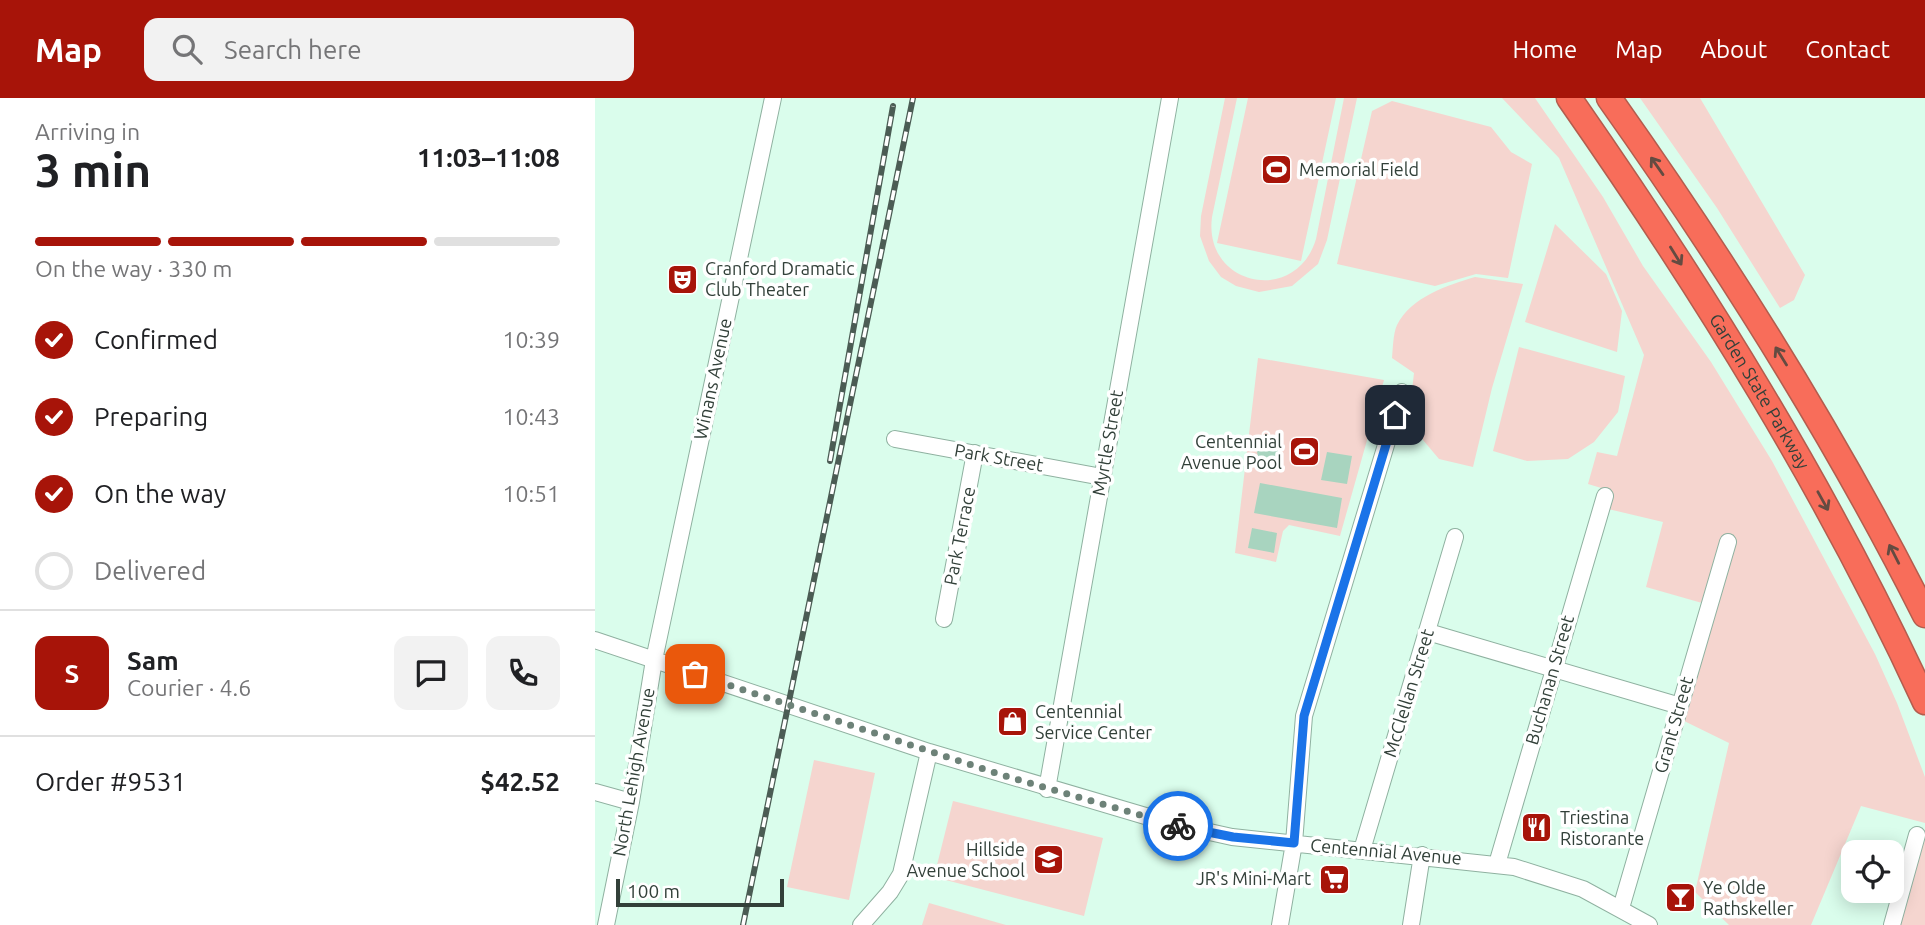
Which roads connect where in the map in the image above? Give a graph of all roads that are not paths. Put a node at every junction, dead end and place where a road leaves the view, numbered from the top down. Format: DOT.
graph roads {
  1 [pos="773,98"];
  2 [pos="1170,98"];
  3 [pos="1569,98"];
  4 [pos="1609,98"];
  5 [pos="1402,392"];
  6 [pos="895,439"];
  7 [pos="975,453"];
  8 [pos="1102,477"];
  9 [pos="1605,496"];
  10 [pos="1455,537"];
  11 [pos="1728,542"];
  12 [pos="1925,615"];
  13 [pos="944,619"];
  14 [pos="1428,632"];
  15 [pos="595,640"];
  16 [pos="654,660"];
  17 [pos="1553,668"];
  18 [pos="1925,702"];
  19 [pos="1680,706"];
  20 [pos="929,752"];
  21 [pos="1047,789"];
  22 [pos="595,792"];
  23 [pos="631,802"];
  24 [pos="1917,835"];
  25 [pos="1294,843"];
  26 [pos="1362,850"];
  27 [pos="1422,855"];
  28 [pos="1497,864"];
  29 [pos="1621,908"];
  30 [pos="603,924"];
  31 [pos="861,925"];
  32 [pos="1280,925"];
  33 [pos="1411,925"];
  34 [pos="1649,925"];
  35 [pos="1892,925"];
  1 -- 16 [label="street, Winans Avenue"];
  2 -- 8 [label="street, Myrtle Street"];
  3 -- 18 [label="highway, Garden State Parkway, one-way"];
  12 -- 4 [label="highway, Garden State Parkway, one-way"];
  5 -- 25 [label="street"];
  6 -- 7 [label="street, Park Street"];
  7 -- 8 [label="street, Park Street"];
  7 -- 13 [label="street, Park Terrace"];
  8 -- 21 [label="street, Myrtle Street"];
  9 -- 17 [label="street, Buchanan Street"];
  10 -- 14 [label="street, McClellan Street"];
  11 -- 19 [label="street, Grant Street"];
  14 -- 17 [label="street"];
  14 -- 26 [label="street, McClellan Street"];
  15 -- 16 [label="street, Centennial Avenue"];
  16 -- 20 [label="street, Centennial Avenue"];
  16 -- 23 [label="street, North Lehigh Avenue"];
  17 -- 19 [label="street"];
  17 -- 28 [label="street, Buchanan Street"];
  19 -- 29 [label="street, Grant Street"];
  20 -- 21 [label="street, Centennial Avenue"];
  20 -- 31 [label="street"];
  21 -- 25 [label="street, Centennial Avenue"];
  22 -- 23 [label="street"];
  23 -- 30 [label="street, North Lehigh Avenue"];
  24 -- 35 [label="street"];
  25 -- 26 [label="street, Centennial Avenue"];
  25 -- 32 [label="street"];
  26 -- 27 [label="street, Centennial Avenue"];
  27 -- 28 [label="street, Centennial Avenue"];
  27 -- 33 [label="street"];
  28 -- 29 [label="street, Centennial Avenue"];
  29 -- 34 [label="street, Centennial Avenue"];
}
